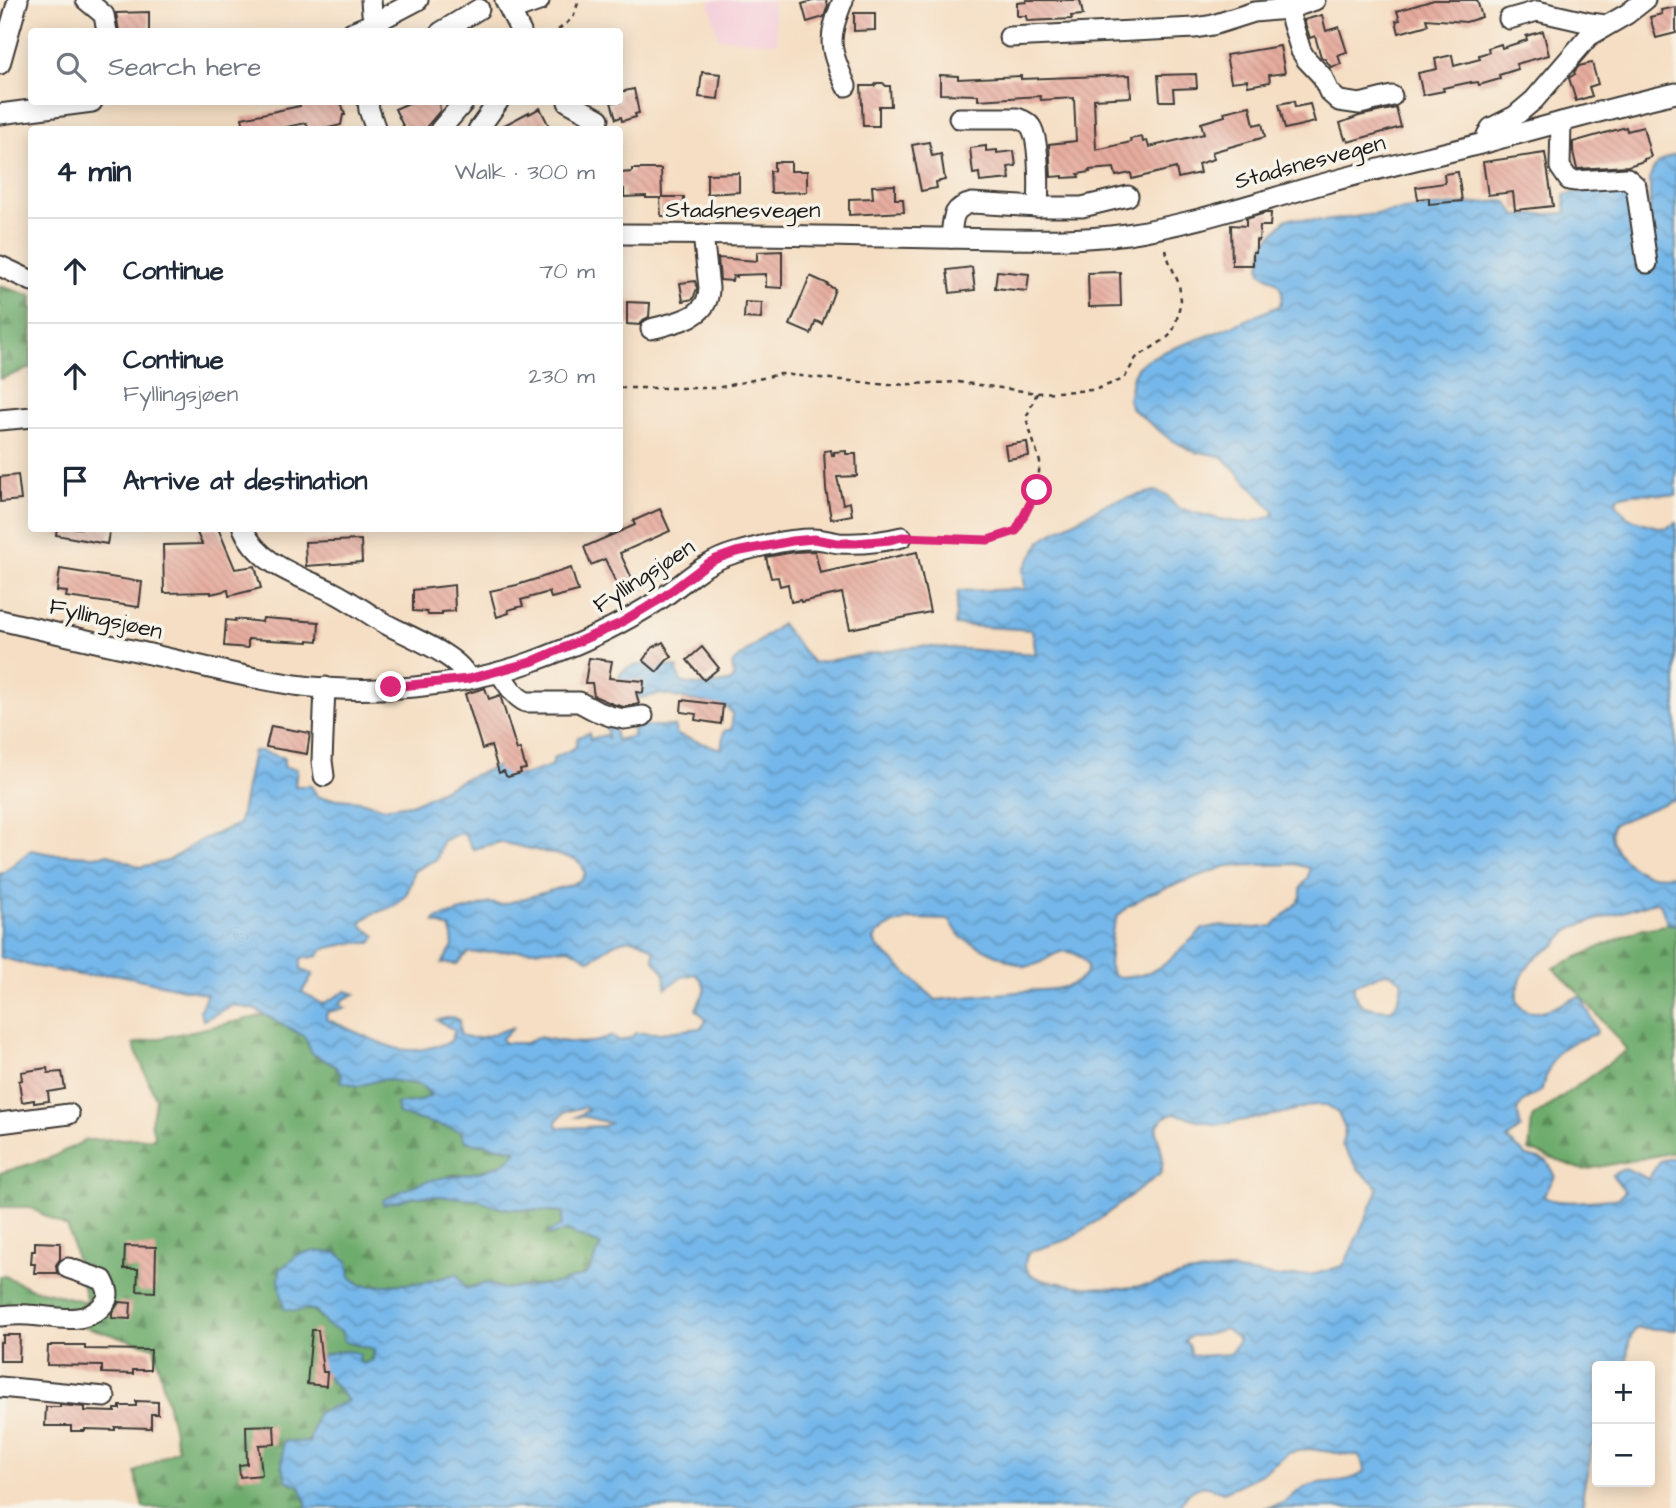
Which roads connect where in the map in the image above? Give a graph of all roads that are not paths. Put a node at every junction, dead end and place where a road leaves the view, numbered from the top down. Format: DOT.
graph roads {
  1 [pos="18,0"];
  2 [pos="86,0"];
  3 [pos="371,0"];
  4 [pos="418,0"];
  5 [pos="843,0"];
  6 [pos="1315,0"];
  7 [pos="1645,0"];
  8 [pos="539,1"];
  9 [pos="508,6"];
  10 [pos="1255,6"];
  11 [pos="479,9"];
  12 [pos="1288,9"];
  13 [pos="1509,19"];
  14 [pos="376,22"];
  15 [pos="1606,25"];
  16 [pos="106,28"];
  17 [pos="362,28"];
  18 [pos="448,28"];
  19 [pos="519,28"];
  20 [pos="1009,37"];
  21 [pos="0,64"];
  22 [pos="846,86"];
  23 [pos="1676,93"];
  24 [pos="1392,96"];
  25 [pos="69,105"];
  26 [pos="368,105"];
  27 [pos="461,105"];
  28 [pos="496,105"];
  29 [pos="573,105"];
  30 [pos="0,114"];
  31 [pos="959,118"];
  32 [pos="599,119"];
  33 [pos="1561,122"];
  34 [pos="375,126"];
  35 [pos="443,126"];
  36 [pos="481,126"];
  37 [pos="1488,142"];
  38 [pos="1128,196"];
  39 [pos="1038,207"];
  40 [pos="623,234"];
  41 [pos="703,234"];
  42 [pos="951,238"];
  43 [pos="1647,263"];
  44 [pos="0,266"];
  45 [pos="28,279"];
  46 [pos="651,329"];
  47 [pos="28,417"];
  48 [pos="0,419"];
  49 [pos="245,532"];
  50 [pos="902,537"];
  51 [pos="0,620"];
  52 [pos="499,672"];
  53 [pos="468,679"];
  54 [pos="325,687"];
  55 [pos="643,716"];
  56 [pos="324,776"];
  57 [pos="69,1114"];
  58 [pos="0,1123"];
  59 [pos="68,1268"];
  60 [pos="0,1316"];
  61 [pos="0,1387"];
  62 [pos="104,1397"];
  1 -- 21 [label="street"];
  2 -- 16 [label="street"];
  3 -- 14 [label="street"];
  4 -- 14 [label="street"];
  5 -- 22 [label="street"];
  6 -- 12 [label="street"];
  7 -- 15 [label="street"];
  8 -- 9 [label="street"];
  9 -- 19 [label="street"];
  10 -- 12 [label="street"];
  10 -- 20 [label="street"];
  11 -- 18 [label="street"];
  12 -- 24 [label="street"];
  13 -- 15 [label="street"];
  14 -- 17 [label="street"];
  15 -- 37 [label="street"];
  23 -- 33 [label="street, Stadsnesvegen"];
  25 -- 30 [label="street"];
  26 -- 34 [label="street"];
  27 -- 35 [label="street"];
  28 -- 36 [label="street"];
  29 -- 32 [label="street"];
  31 -- 39 [label="street"];
  33 -- 37 [label="street, Stadsnesvegen"];
  33 -- 43 [label="street"];
  37 -- 42 [label="street, Stadsnesvegen"];
  38 -- 39 [label="street"];
  39 -- 42 [label="street"];
  40 -- 41 [label="street, Stadsnesvegen"];
  41 -- 42 [label="street, Stadsnesvegen"];
  41 -- 46 [label="street"];
  44 -- 45 [label="street"];
  47 -- 48 [label="street"];
  49 -- 53 [label="street"];
  50 -- 52 [label="street, Fyllingsjøen"];
  51 -- 54 [label="street, Fyllingsjøen"];
  52 -- 53 [label="street, Fyllingsjøen"];
  52 -- 55 [label="street"];
  53 -- 54 [label="street, Fyllingsjøen"];
  54 -- 56 [label="street"];
  57 -- 58 [label="street"];
  59 -- 60 [label="street"];
  61 -- 62 [label="street"];
}
